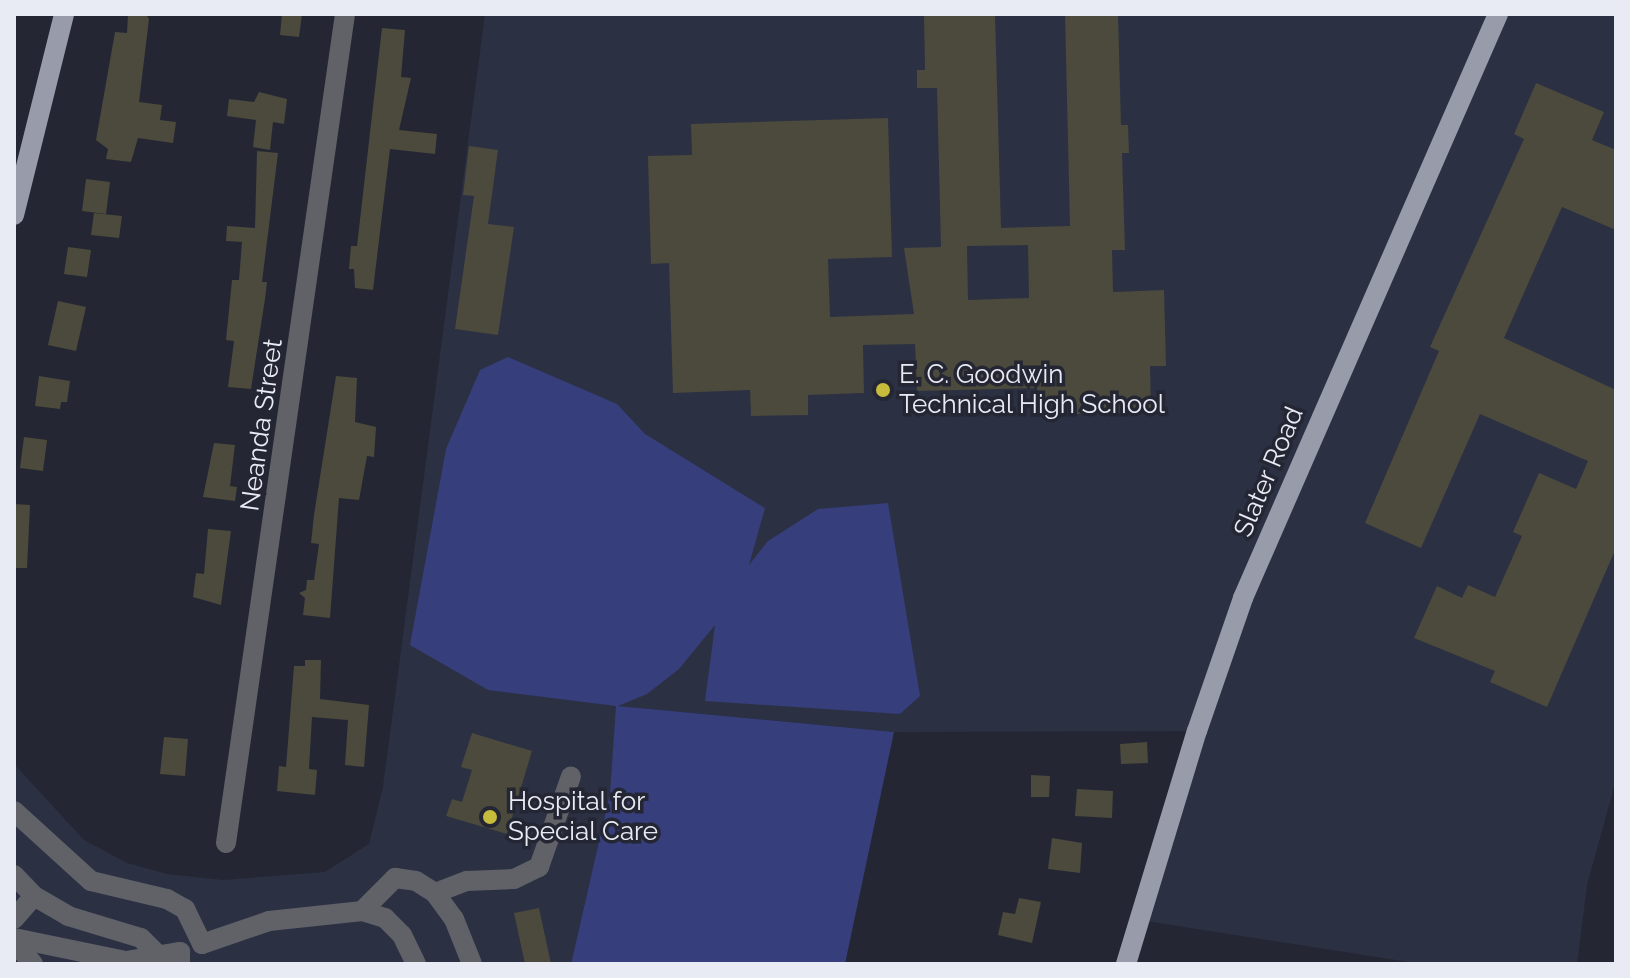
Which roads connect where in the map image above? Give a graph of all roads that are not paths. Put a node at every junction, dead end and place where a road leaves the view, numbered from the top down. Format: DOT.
graph roads {
  1 [pos="64,14"];
  2 [pos="345,14"];
  3 [pos="1498,14"];
  4 [pos="14,215"];
  5 [pos="571,776"];
  6 [pos="14,811"];
  7 [pos="226,843"];
  8 [pos="14,875"];
  9 [pos="435,893"];
  10 [pos="34,896"];
  11 [pos="362,911"];
  12 [pos="14,919"];
  13 [pos="14,940"];
  14 [pos="202,944"];
  15 [pos="155,952"];
  16 [pos="180,958"];
  17 [pos="33,964"];
  18 [pos="416,964"];
  19 [pos="472,964"];
  20 [pos="1126,964"];
  1 -- 4 [label="main road"];
  2 -- 7 [label="street, Neanda Street"];
  3 -- 20 [label="main road, Slater Road"];
  5 -- 9 [label="street"];
  6 -- 14 [label="street"];
  8 -- 10 [label="street"];
  9 -- 11 [label="street"];
  9 -- 19 [label="street"];
  10 -- 12 [label="street"];
  10 -- 15 [label="street"];
  11 -- 14 [label="street"];
  11 -- 18 [label="street"];
  13 -- 15 [label="street"];
  13 -- 17 [label="street"];
  14 -- 16 [label="street"];
  15 -- 16 [label="street"];
}
